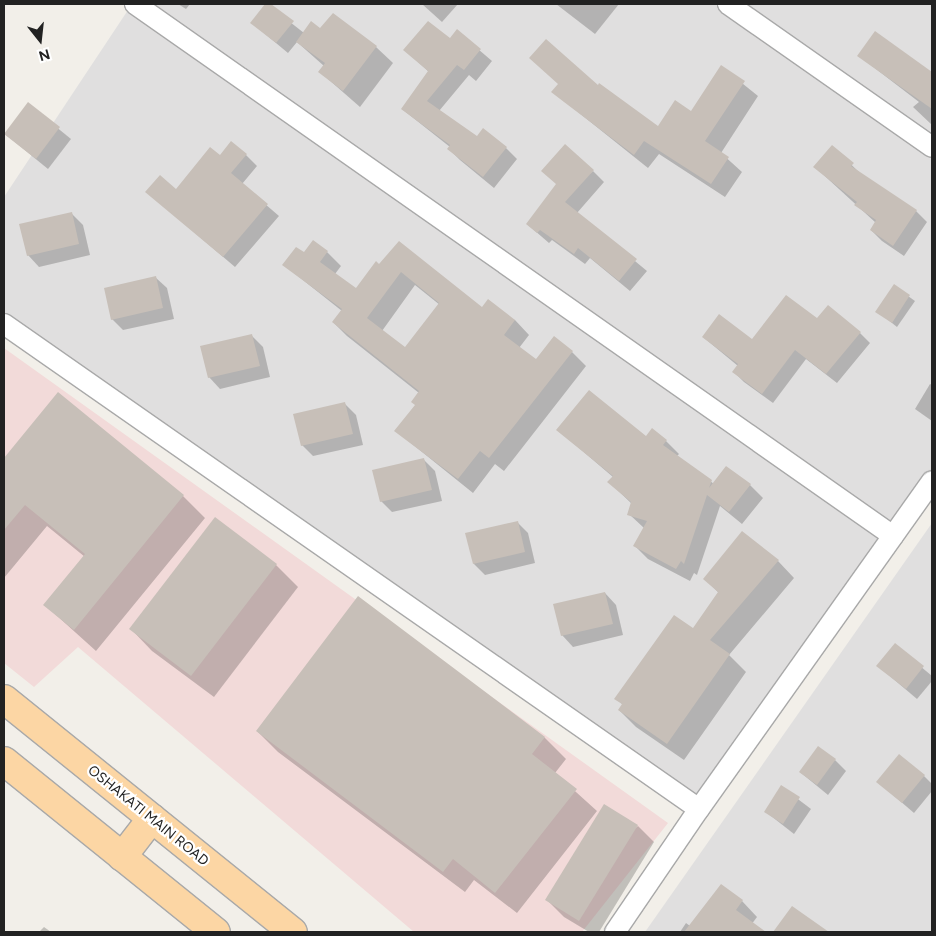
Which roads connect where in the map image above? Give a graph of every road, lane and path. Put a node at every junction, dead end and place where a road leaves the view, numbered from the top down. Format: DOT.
graph roads {
  1 [pos="135,4"];
  2 [pos="728,4"];
  3 [pos="932,146"];
  4 [pos="4,324"];
  5 [pos="932,481"];
  6 [pos="894,536"];
  7 [pos="4,699"];
  8 [pos="4,761"];
  9 [pos="698,809"];
  10 [pos="152,818"];
  11 [pos="122,857"];
  12 [pos="216,932"];
  13 [pos="293,932"];
  14 [pos="615,932"];
  1 -- 6 [label="street"];
  2 -- 3 [label="street"];
  4 -- 9 [label="street"];
  5 -- 6 [label="street"];
  6 -- 9 [label="street"];
  7 -- 10 [label="main road, OSHAKATI MAIN ROAD"];
  8 -- 11 [label="main road"];
  9 -- 14 [label="street"];
  10 -- 11 [label="main road"];
  10 -- 13 [label="main road, OSHAKATI MAIN ROAD"];
  11 -- 12 [label="main road"];
}
